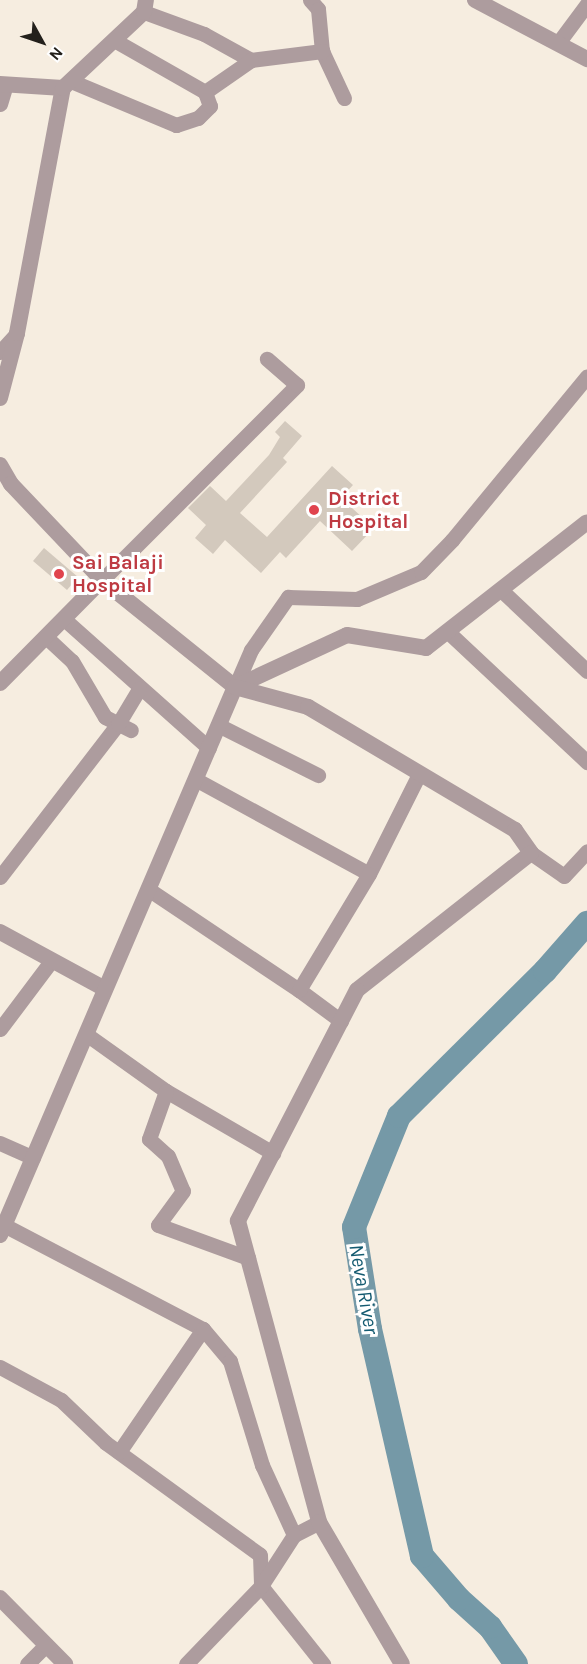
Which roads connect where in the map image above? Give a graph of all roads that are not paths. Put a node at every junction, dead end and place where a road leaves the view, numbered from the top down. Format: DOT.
graph roads {
  1 [pos="310,0"];
  2 [pos="475,0"];
  3 [pos="587,4"];
  4 [pos="145,6"];
  5 [pos="114,40"];
  6 [pos="558,43"];
  7 [pos="322,51"];
  8 [pos="587,59"];
  9 [pos="251,60"];
  10 [pos="3,84"];
  11 [pos="67,85"];
  12 [pos="204,92"];
  13 [pos="344,98"];
  14 [pos="0,104"];
  15 [pos="17,333"];
  16 [pos="0,351"];
  17 [pos="267,359"];
  18 [pos="587,376"];
  19 [pos="0,398"];
  20 [pos="0,465"];
  21 [pos="587,522"];
  22 [pos="102,580"];
  23 [pos="501,590"];
  24 [pos="64,618"];
  25 [pos="447,631"];
  26 [pos="46,637"];
  27 [pos="587,671"];
  28 [pos="0,683"];
  29 [pos="235,687"];
  30 [pos="139,689"];
  31 [pos="218,725"];
  32 [pos="125,727"];
  33 [pos="208,748"];
  34 [pos="587,762"];
  35 [pos="419,774"];
  36 [pos="318,775"];
  37 [pos="195,779"];
  38 [pos="587,851"];
  39 [pos="531,853"];
  40 [pos="369,874"];
  41 [pos="0,877"];
  42 [pos="148,889"];
  43 [pos="0,932"];
  44 [pos="51,960"];
  45 [pos="105,989"];
  46 [pos="299,990"];
  47 [pos="341,1021"];
  48 [pos="0,1029"];
  49 [pos="86,1034"];
  50 [pos="166,1091"];
  51 [pos="0,1143"];
  52 [pos="273,1153"];
  53 [pos="33,1158"];
  54 [pos="1,1228"];
  55 [pos="248,1258"];
  56 [pos="203,1329"];
  57 [pos="0,1367"];
  58 [pos="119,1452"];
  59 [pos="319,1522"];
  60 [pos="294,1535"];
  61 [pos="261,1586"];
  62 [pos="0,1598"];
  63 [pos="46,1645"];
  64 [pos="27,1664"];
  65 [pos="65,1664"];
  66 [pos="186,1664"];
  67 [pos="323,1664"];
  68 [pos="402,1664"];
  1 -- 7 [label="street"];
  2 -- 6 [label="street"];
  3 -- 6 [label="street"];
  4 -- 5 [label="street"];
  4 -- 9 [label="street"];
  5 -- 11 [label="street"];
  5 -- 12 [label="street"];
  6 -- 8 [label="street"];
  7 -- 9 [label="street"];
  7 -- 13 [label="street"];
  9 -- 12 [label="street"];
  10 -- 11 [label="street"];
  10 -- 14 [label="street"];
  11 -- 12 [label="street"];
  11 -- 15 [label="street"];
  15 -- 16 [label="street"];
  15 -- 19 [label="street"];
  17 -- 22 [label="street"];
  18 -- 29 [label="street"];
  20 -- 22 [label="street"];
  21 -- 23 [label="street"];
  22 -- 24 [label="street"];
  22 -- 29 [label="street"];
  23 -- 25 [label="street"];
  23 -- 27 [label="street"];
  24 -- 26 [label="street"];
  24 -- 30 [label="street"];
  25 -- 29 [label="street"];
  25 -- 34 [label="street"];
  26 -- 28 [label="street"];
  26 -- 32 [label="street"];
  29 -- 31 [label="street"];
  29 -- 35 [label="street"];
  30 -- 32 [label="street"];
  30 -- 33 [label="street"];
  31 -- 33 [label="street"];
  31 -- 36 [label="street"];
  32 -- 41 [label="street"];
  33 -- 37 [label="street"];
  35 -- 39 [label="street"];
  35 -- 40 [label="street"];
  37 -- 40 [label="street"];
  37 -- 42 [label="street"];
  38 -- 39 [label="street"];
  39 -- 47 [label="street"];
  40 -- 46 [label="street"];
  42 -- 45 [label="street"];
  42 -- 46 [label="street"];
  43 -- 44 [label="street"];
  44 -- 45 [label="street"];
  44 -- 48 [label="street"];
  45 -- 49 [label="street"];
  46 -- 47 [label="street"];
  47 -- 52 [label="street"];
  49 -- 50 [label="street"];
  49 -- 53 [label="street"];
  50 -- 52 [label="street"];
  50 -- 55 [label="street"];
  51 -- 53 [label="street"];
  52 -- 55 [label="street"];
  53 -- 54 [label="street"];
  54 -- 56 [label="street"];
  55 -- 59 [label="street"];
  56 -- 58 [label="street"];
  56 -- 60 [label="street"];
  57 -- 58 [label="street"];
  58 -- 61 [label="street"];
  59 -- 60 [label="street"];
  59 -- 68 [label="street"];
  60 -- 61 [label="street"];
  61 -- 66 [label="street"];
  61 -- 67 [label="street"];
  62 -- 63 [label="street"];
  63 -- 64 [label="street"];
  63 -- 65 [label="street"];
}
